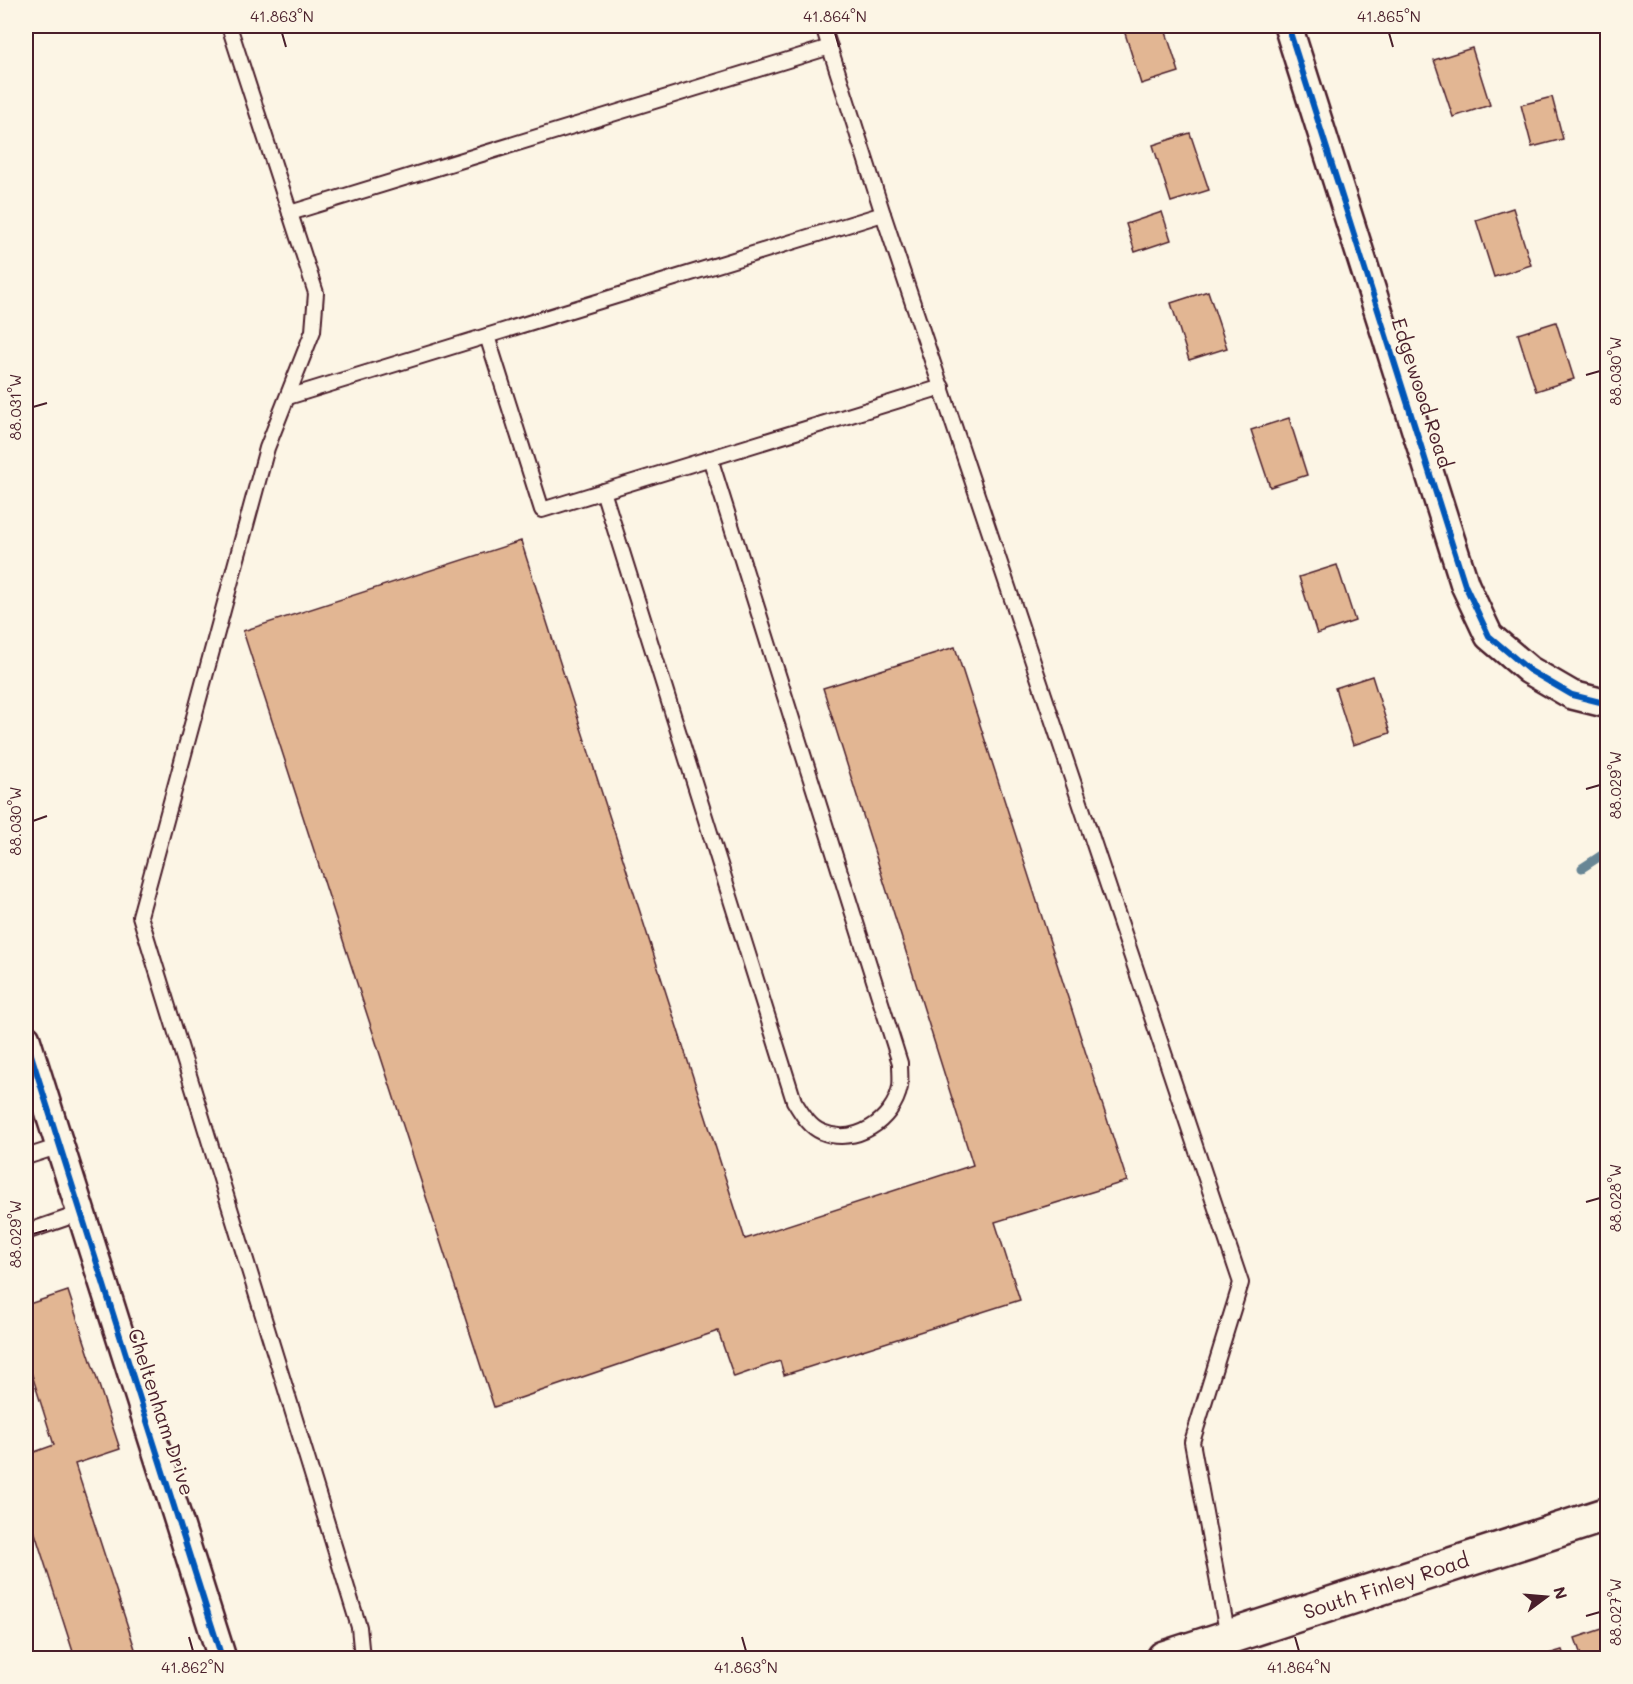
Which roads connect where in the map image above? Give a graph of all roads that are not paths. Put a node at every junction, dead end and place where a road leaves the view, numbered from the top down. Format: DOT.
graph roads {
  1 [pos="229,26"];
  2 [pos="823,26"];
  3 [pos="1288,26"];
  4 [pos="830,47"];
  5 [pos="290,213"];
  6 [pos="883,214"];
  7 [pos="487,336"];
  8 [pos="942,387"];
  9 [pos="288,397"];
  10 [pos="710,458"];
  11 [pos="603,491"];
  12 [pos="1608,704"];
  13 [pos="26,1039"];
  14 [pos="60,1146"];
  15 [pos="26,1157"];
  16 [pos="81,1213"];
  17 [pos="26,1232"];
  18 [pos="1608,1514"];
  19 [pos="1228,1638"];
  20 [pos="222,1659"];
  21 [pos="362,1659"];
  22 [pos="1164,1659"];
  1 -- 5 [label="lane"];
  2 -- 4 [label="lane"];
  3 -- 12 [label="street, Edgewood Road"];
  4 -- 5 [label="lane"];
  4 -- 6 [label="lane"];
  5 -- 9 [label="lane"];
  6 -- 7 [label="lane"];
  6 -- 8 [label="lane"];
  7 -- 9 [label="lane"];
  7 -- 11 [label="lane"];
  8 -- 10 [label="lane"];
  8 -- 19 [label="lane"];
  9 -- 21 [label="lane"];
  10 -- 11 [label="lane"];
  10 -- 11 [label="lane"];
  13 -- 14 [label="street, Cheltenham Drive"];
  14 -- 15 [label="lane"];
  14 -- 16 [label="street, Cheltenham Drive"];
  16 -- 17 [label="lane"];
  16 -- 20 [label="street, Cheltenham Drive"];
  18 -- 19 [label="main road, South Finley Road"];
  19 -- 22 [label="main road, South Finley Road"];
}
